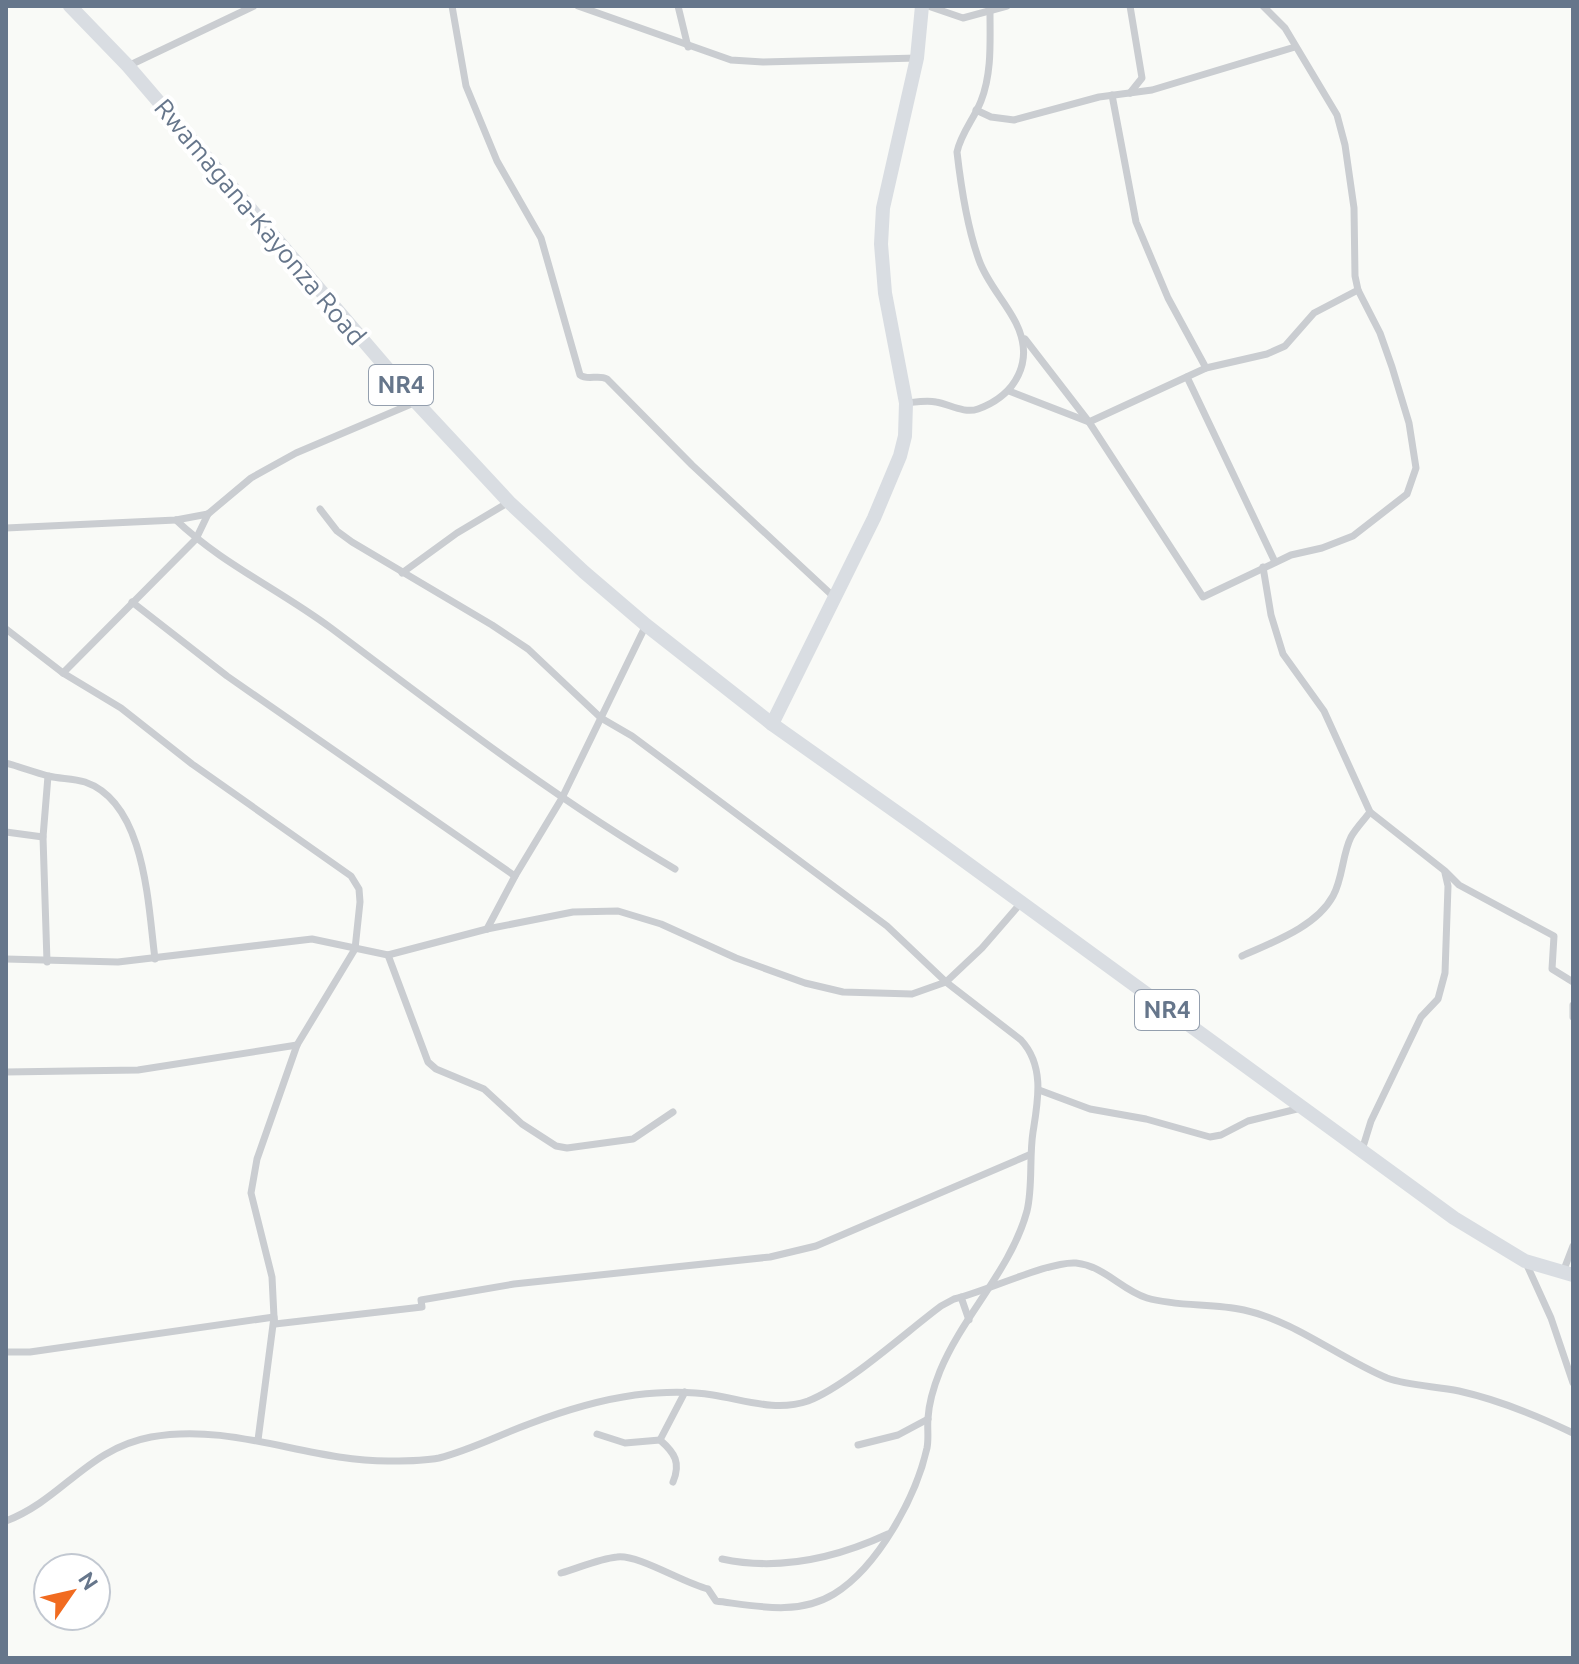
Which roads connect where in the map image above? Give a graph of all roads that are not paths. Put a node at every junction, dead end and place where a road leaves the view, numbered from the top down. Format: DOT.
graph roads {
  1 [pos="70,6"];
  2 [pos="254,6"];
  3 [pos="452,6"];
  4 [pos="578,6"];
  5 [pos="678,6"];
  6 [pos="925,6"];
  7 [pos="1007,6"];
  8 [pos="1130,6"];
  9 [pos="1263,6"];
  10 [pos="238,9"];
  11 [pos="990,13"];
  12 [pos="688,47"];
  13 [pos="1295,47"];
  14 [pos="917,58"];
  15 [pos="128,66"];
  16 [pos="1130,93"];
  17 [pos="1112,95"];
  18 [pos="976,110"];
  19 [pos="1358,290"];
  20 [pos="1020,334"];
  21 [pos="1206,368"];
  22 [pos="1187,377"];
  23 [pos="1009,391"];
  24 [pos="416,402"];
  25 [pos="906,403"];
  26 [pos="1089,422"];
  27 [pos="509,502"];
  28 [pos="320,509"];
  29 [pos="208,514"];
  30 [pos="176,520"];
  31 [pos="6,528"];
  32 [pos="196,539"];
  33 [pos="1275,562"];
  34 [pos="1263,567"];
  35 [pos="402,573"];
  36 [pos="834,597"];
  37 [pos="132,602"];
  38 [pos="646,625"];
  39 [pos="6,629"];
  40 [pos="63,673"];
  41 [pos="601,718"];
  42 [pos="772,724"];
  43 [pos="6,763"];
  44 [pos="48,776"];
  45 [pos="562,798"];
  46 [pos="1370,812"];
  47 [pos="6,832"];
  48 [pos="43,837"];
  49 [pos="675,869"];
  50 [pos="1445,871"];
  51 [pos="515,876"];
  52 [pos="1021,903"];
  53 [pos="487,929"];
  54 [pos="355,949"];
  55 [pos="388,955"];
  56 [pos="1242,956"];
  57 [pos="6,959"];
  58 [pos="155,959"];
  59 [pos="47,962"];
  60 [pos="946,982"];
  61 [pos="1573,982"];
  62 [pos="1573,1005"];
  63 [pos="1573,1017"];
  64 [pos="297,1045"];
  65 [pos="6,1072"];
  66 [pos="1039,1090"];
  67 [pos="1304,1107"];
  68 [pos="673,1112"];
  69 [pos="1362,1150"];
  70 [pos="1029,1155"];
  71 [pos="1573,1246"];
  72 [pos="1525,1261"];
  73 [pos="1568,1273"];
  74 [pos="990,1289"];
  75 [pos="961,1297"];
  76 [pos="274,1317"];
  77 [pos="969,1320"];
  78 [pos="6,1352"];
  79 [pos="1573,1383"];
  80 [pos="685,1392"];
  81 [pos="928,1419"];
  82 [pos="1573,1433"];
  83 [pos="597,1434"];
  84 [pos="258,1440"];
  85 [pos="660,1440"];
  86 [pos="858,1445"];
  87 [pos="673,1482"];
  88 [pos="6,1521"];
  89 [pos="890,1534"];
  90 [pos="722,1559"];
  91 [pos="561,1573"];
  1 -- 15 [label="highway, Rwamagana-Kayonza Road / NR4"];
  2 -- 10 [label="street"];
  3 -- 36 [label="street"];
  4 -- 12 [label="street"];
  5 -- 12 [label="street"];
  6 -- 11 [label="street"];
  6 -- 14 [label="highway"];
  7 -- 11 [label="street"];
  8 -- 16 [label="street"];
  9 -- 13 [label="street"];
  10 -- 15 [label="street"];
  11 -- 18 [label="street"];
  12 -- 14 [label="street"];
  13 -- 16 [label="street"];
  13 -- 19 [label="street"];
  14 -- 25 [label="highway"];
  15 -- 24 [label="highway, Rwamagana-Kayonza Road / NR4"];
  16 -- 17 [label="street"];
  17 -- 18 [label="street"];
  17 -- 21 [label="street"];
  18 -- 20 [label="street"];
  19 -- 21 [label="street"];
  19 -- 33 [label="street"];
  20 -- 23 [label="street"];
  20 -- 26 [label="street"];
  21 -- 22 [label="street"];
  22 -- 26 [label="street"];
  22 -- 33 [label="street"];
  23 -- 25 [label="street"];
  23 -- 26 [label="street"];
  24 -- 27 [label="highway, Rwamagana-Kayonza Road / NR4"];
  24 -- 29 [label="street"];
  25 -- 36 [label="highway"];
  26 -- 34 [label="street"];
  27 -- 35 [label="street"];
  27 -- 38 [label="highway, Rwamagana-Kayonza Road / NR4"];
  28 -- 35 [label="street"];
  29 -- 30 [label="street"];
  29 -- 32 [label="street"];
  30 -- 31 [label="street"];
  30 -- 32 [label="street"];
  32 -- 37 [label="street"];
  32 -- 45 [label="street"];
  33 -- 34 [label="street"];
  34 -- 46 [label="street"];
  35 -- 41 [label="street"];
  36 -- 42 [label="highway"];
  37 -- 40 [label="street"];
  37 -- 51 [label="street"];
  38 -- 41 [label="street"];
  38 -- 42 [label="highway, Rwamagana-Kayonza Road / NR4"];
  39 -- 40 [label="street"];
  40 -- 54 [label="street"];
  41 -- 45 [label="street"];
  41 -- 60 [label="street"];
  42 -- 52 [label="highway, NR4"];
  43 -- 44 [label="street"];
  44 -- 48 [label="street"];
  44 -- 58 [label="street"];
  45 -- 49 [label="street"];
  45 -- 51 [label="street"];
  46 -- 50 [label="street"];
  46 -- 56 [label="street"];
  47 -- 48 [label="street"];
  48 -- 59 [label="street"];
  50 -- 61 [label="street"];
  50 -- 69 [label="street"];
  51 -- 53 [label="street"];
  52 -- 60 [label="street"];
  52 -- 67 [label="highway, NR4"];
  53 -- 55 [label="street"];
  53 -- 60 [label="street"];
  54 -- 55 [label="street"];
  54 -- 58 [label="street"];
  54 -- 64 [label="street"];
  55 -- 68 [label="street"];
  57 -- 59 [label="street"];
  58 -- 59 [label="street"];
  60 -- 66 [label="street"];
  62 -- 63 [label="street"];
  64 -- 65 [label="street"];
  64 -- 76 [label="street"];
  66 -- 67 [label="street"];
  66 -- 70 [label="street"];
  67 -- 69 [label="highway, NR4"];
  69 -- 72 [label="highway, NR4"];
  70 -- 74 [label="street"];
  70 -- 76 [label="street"];
  71 -- 73 [label="street"];
  72 -- 73 [label="highway, NR4"];
  72 -- 79 [label="street"];
  74 -- 75 [label="street"];
  74 -- 77 [label="street"];
  74 -- 82 [label="street"];
  75 -- 77 [label="street"];
  75 -- 80 [label="street"];
  76 -- 78 [label="street"];
  76 -- 84 [label="street"];
  77 -- 81 [label="street"];
  80 -- 84 [label="street"];
  80 -- 85 [label="street"];
  81 -- 86 [label="street"];
  81 -- 89 [label="street"];
  83 -- 85 [label="street"];
  84 -- 88 [label="street"];
  85 -- 87 [label="street"];
  89 -- 90 [label="street"];
  89 -- 91 [label="street"];
}
